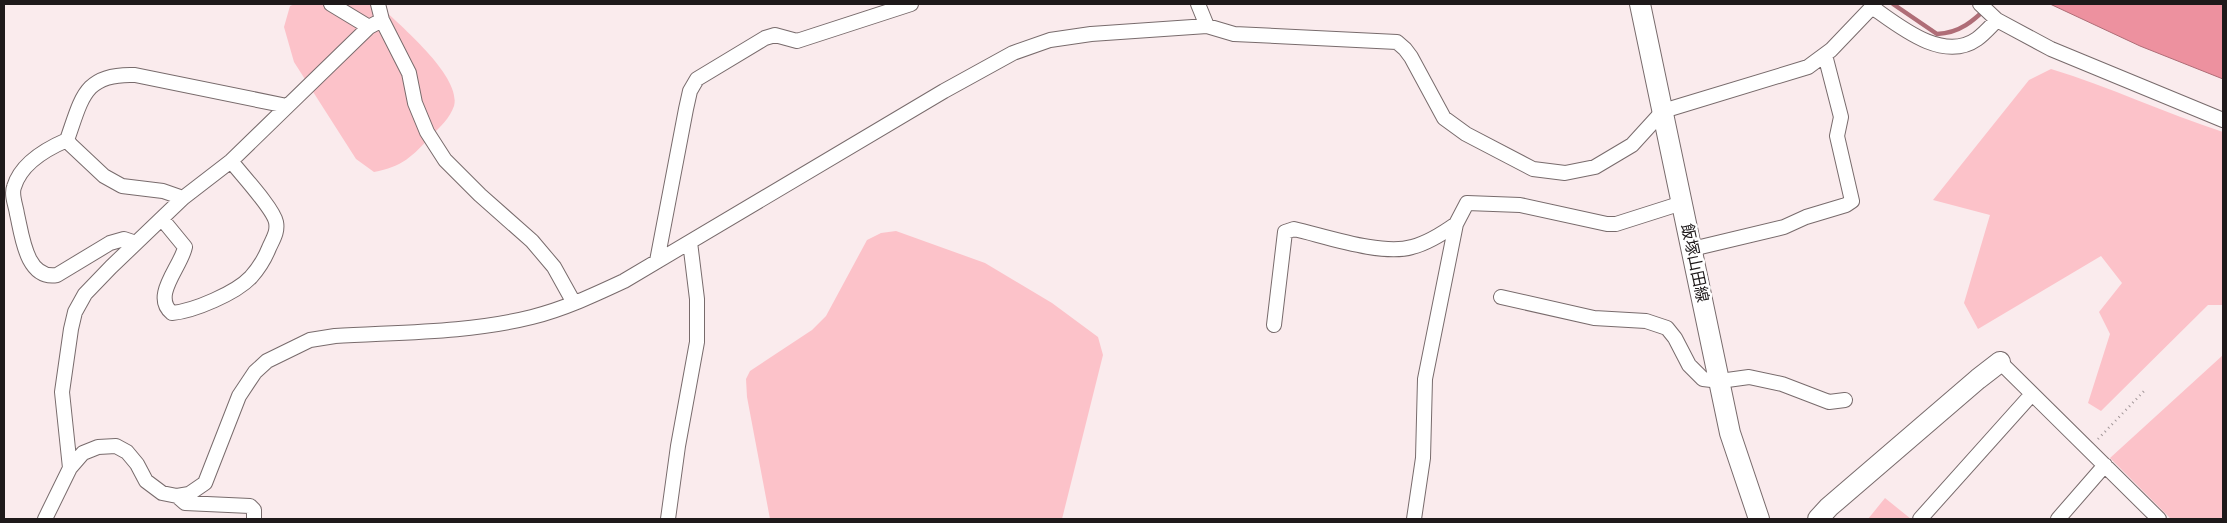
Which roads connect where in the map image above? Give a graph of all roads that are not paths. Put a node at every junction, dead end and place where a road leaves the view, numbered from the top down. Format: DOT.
graph roads {
  1 [pos="331,4"];
  2 [pos="378,4"];
  3 [pos="911,4"];
  4 [pos="1198,4"];
  5 [pos="1640,4"];
  6 [pos="1980,4"];
  7 [pos="1873,5"];
  8 [pos="382,20"];
  9 [pos="1997,20"];
  10 [pos="1207,26"];
  11 [pos="369,27"];
  12 [pos="1825,55"];
  13 [pos="286,106"];
  14 [pos="1663,110"];
  15 [pos="2223,120"];
  16 [pos="67,140"];
  17 [pos="231,161"];
  18 [pos="183,198"];
  19 [pos="1682,203"];
  20 [pos="162,219"];
  21 [pos="1456,224"];
  22 [pos="690,242"];
  23 [pos="136,244"];
  24 [pos="1692,249"];
  25 [pos="657,262"];
  26 [pos="1501,298"];
  27 [pos="574,304"];
  28 [pos="1274,325"];
  29 [pos="2000,362"];
  30 [pos="1720,382"];
  31 [pos="2032,394"];
  32 [pos="1845,400"];
  33 [pos="2105,465"];
  34 [pos="70,468"];
  35 [pos="177,496"];
  36 [pos="45,519"];
  37 [pos="254,519"];
  38 [pos="668,519"];
  39 [pos="1414,519"];
  40 [pos="1758,519"];
  41 [pos="1818,519"];
  42 [pos="1920,519"];
  43 [pos="2058,519"];
  44 [pos="2159,519"];
  1 -- 11 [label="street"];
  2 -- 8 [label="street"];
  3 -- 25 [label="street"];
  4 -- 10 [label="street"];
  5 -- 14 [label="main road, 飯塚山田線"];
  6 -- 9 [label="street"];
  7 -- 9 [label="street"];
  7 -- 12 [label="street"];
  8 -- 11 [label="street"];
  8 -- 27 [label="street"];
  9 -- 15 [label="street"];
  10 -- 14 [label="street"];
  10 -- 22 [label="street"];
  11 -- 13 [label="street"];
  12 -- 14 [label="street"];
  12 -- 24 [label="street"];
  13 -- 16 [label="street"];
  13 -- 17 [label="street"];
  14 -- 19 [label="main road, 飯塚山田線"];
  16 -- 18 [label="street"];
  16 -- 23 [label="street"];
  17 -- 18 [label="street"];
  17 -- 20 [label="street"];
  18 -- 20 [label="street"];
  19 -- 21 [label="street"];
  19 -- 24 [label="main road, 飯塚山田線"];
  20 -- 23 [label="street"];
  21 -- 28 [label="street"];
  21 -- 39 [label="street"];
  22 -- 25 [label="street"];
  22 -- 38 [label="street"];
  23 -- 34 [label="street"];
  24 -- 30 [label="main road, 飯塚山田線"];
  25 -- 27 [label="street"];
  26 -- 30 [label="street"];
  27 -- 35 [label="street"];
  29 -- 31 [label="street"];
  29 -- 41 [label="main road"];
  30 -- 32 [label="street"];
  30 -- 40 [label="main road, 飯塚山田線"];
  31 -- 33 [label="street"];
  31 -- 42 [label="street"];
  33 -- 43 [label="street"];
  33 -- 44 [label="street"];
  34 -- 35 [label="street"];
  34 -- 36 [label="street"];
  35 -- 37 [label="street"];
}
